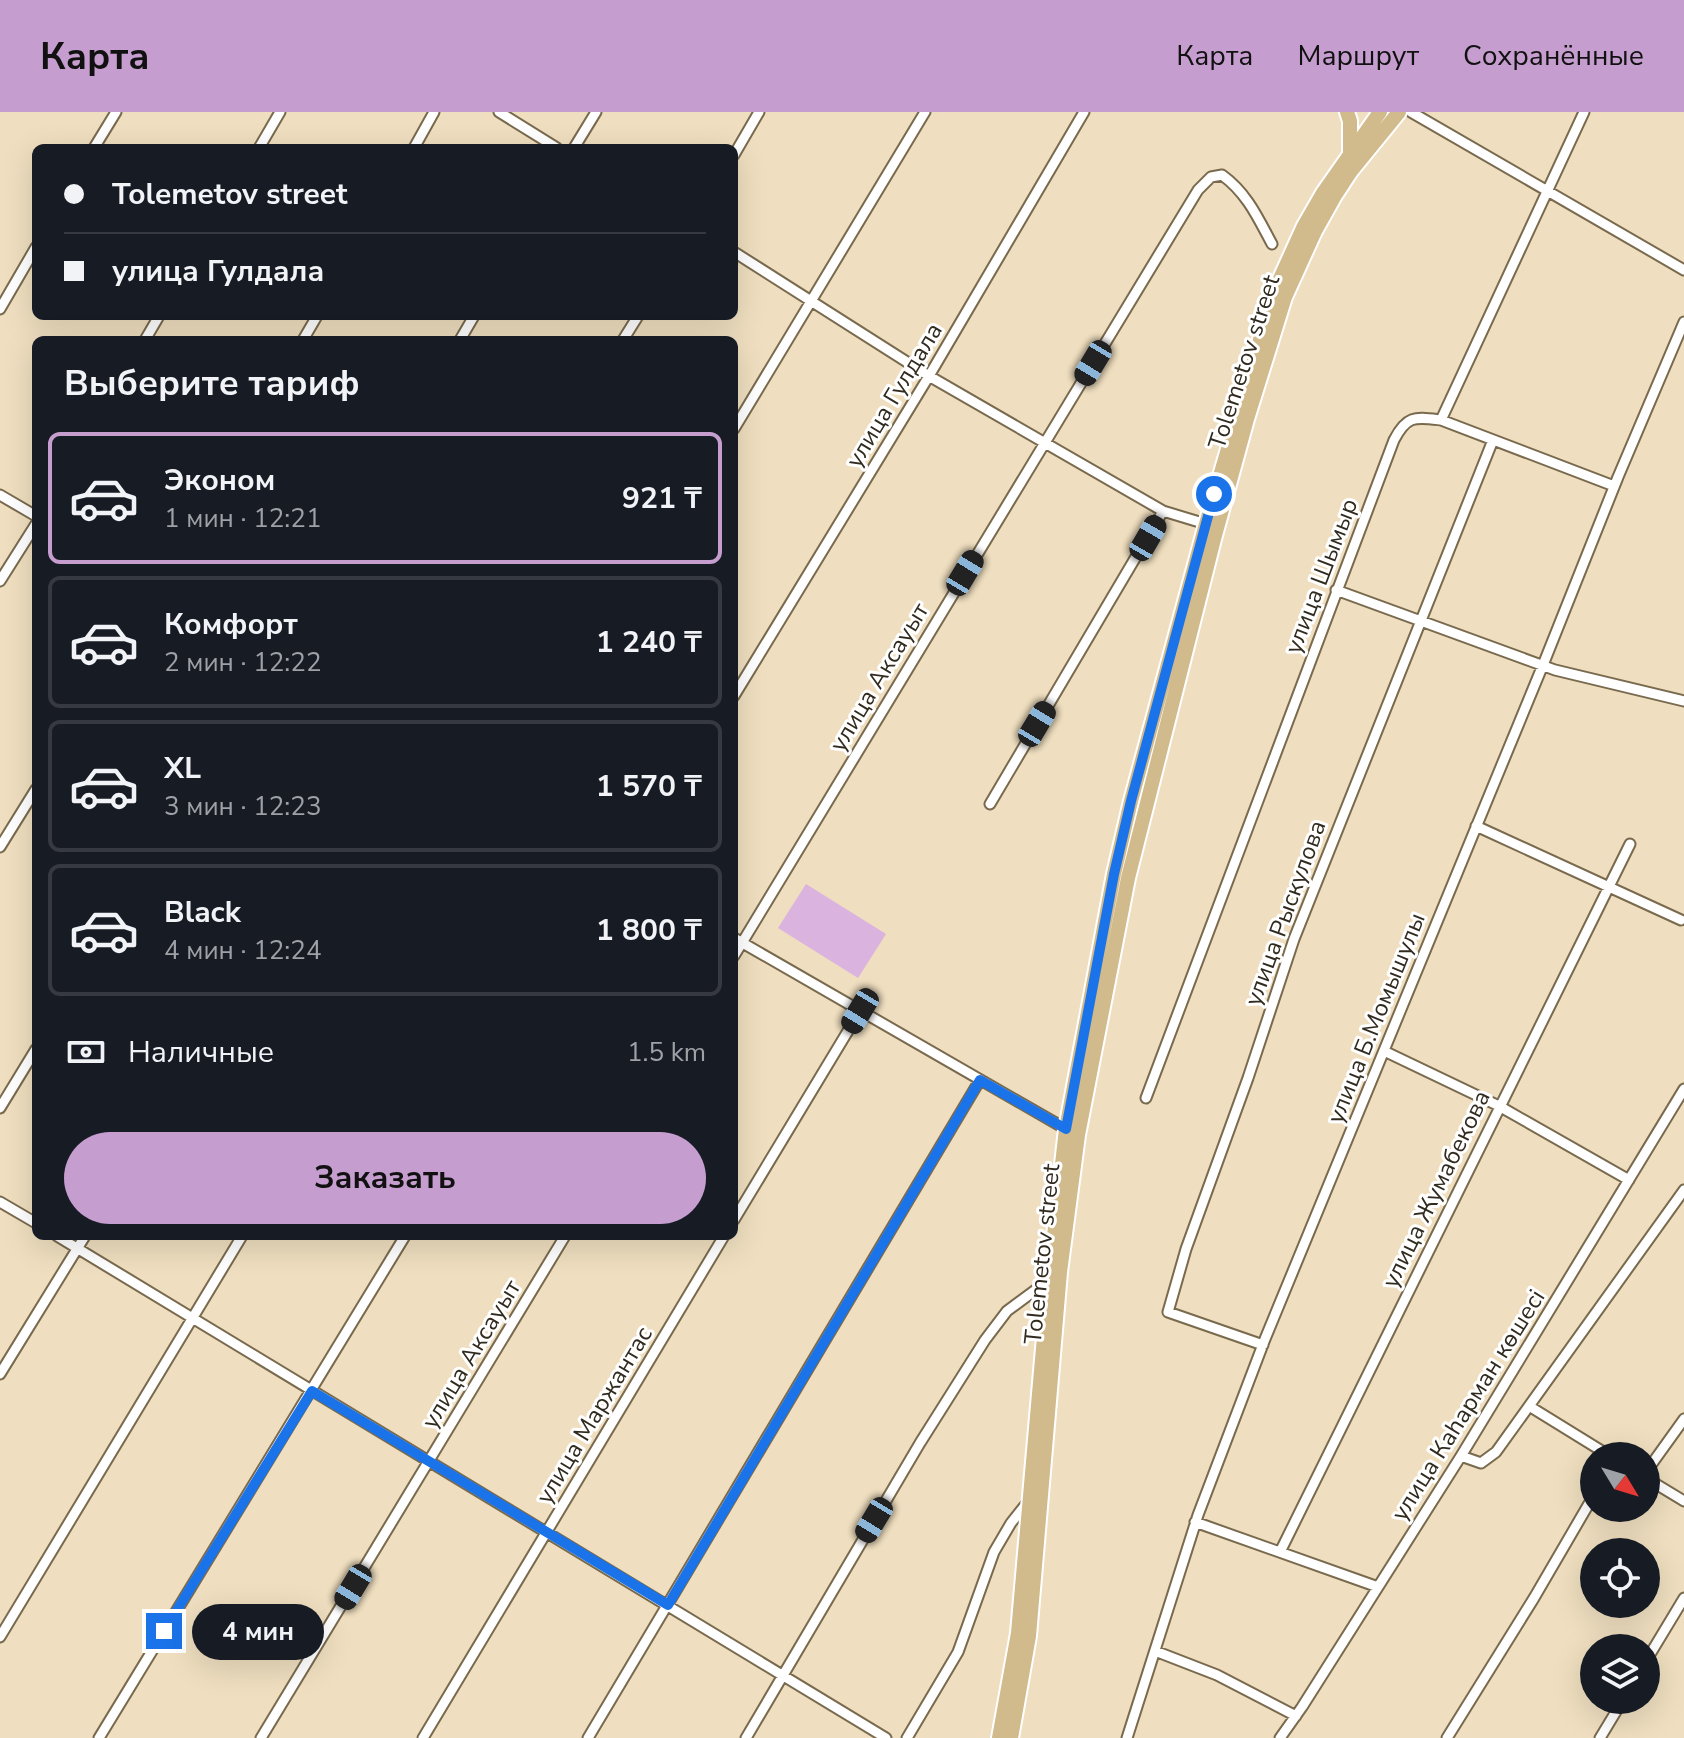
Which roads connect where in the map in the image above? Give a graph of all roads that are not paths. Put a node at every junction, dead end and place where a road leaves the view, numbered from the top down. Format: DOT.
graph roads {
  1 [pos="116,112"];
  2 [pos="280,112"];
  3 [pos="434,112"];
  4 [pos="499,112"];
  5 [pos="596,112"];
  6 [pos="759,112"];
  7 [pos="925,112"];
  8 [pos="1084,112"];
  9 [pos="1347,112"];
  10 [pos="1380,112"];
  11 [pos="1399,112"];
  12 [pos="1411,112"];
  13 [pos="1584,112"];
  14 [pos="96,144"];
  15 [pos="261,144"];
  16 [pos="416,144"];
  17 [pos="551,144"];
  18 [pos="576,144"];
  19 [pos="738,148"];
  20 [pos="1350,152"];
  21 [pos="1547,192"];
  22 [pos="1272,244"];
  23 [pos="32,254"];
  24 [pos="738,254"];
  25 [pos="1684,270"];
  26 [pos="813,301"];
  27 [pos="0,309"];
  28 [pos="1684,322"];
  29 [pos="929,376"];
  30 [pos="1441,420"];
  31 [pos="738,423"];
  32 [pos="1493,440"];
  33 [pos="1045,441"];
  34 [pos="1614,486"];
  35 [pos="0,495"];
  36 [pos="1163,511"];
  37 [pos="32,514"];
  38 [pos="1206,524"];
  39 [pos="32,530"];
  40 [pos="0,581"];
  41 [pos="1336,590"];
  42 [pos="1419,621"];
  43 [pos="1543,665"];
  44 [pos="738,689"];
  45 [pos="1684,701"];
  46 [pos="32,795"];
  47 [pos="990,804"];
  48 [pos="1476,826"];
  49 [pos="1630,844"];
  50 [pos="0,847"];
  51 [pos="1608,887"];
  52 [pos="1681,920"];
  53 [pos="738,940"];
  54 [pos="860,1011"];
  55 [pos="1384,1051"];
  56 [pos="32,1056"];
  57 [pos="980,1080"];
  58 [pos="1684,1089"];
  59 [pos="1146,1098"];
  60 [pos="1499,1106"];
  61 [pos="0,1108"];
  62 [pos="1066,1129"];
  63 [pos="1629,1180"];
  64 [pos="1684,1190"];
  65 [pos="0,1202"];
  66 [pos="738,1213"];
  67 [pos="32,1221"];
  68 [pos="64,1240"];
  69 [pos="82,1240"];
  70 [pos="240,1240"];
  71 [pos="403,1240"];
  72 [pos="563,1240"];
  73 [pos="722,1240"];
  74 [pos="77,1248"];
  75 [pos="1049,1280"];
  76 [pos="192,1319"];
  77 [pos="1263,1345"];
  78 [pos="0,1374"];
  79 [pos="312,1391"];
  80 [pos="1529,1406"];
  81 [pos="1684,1419"];
  82 [pos="1587,1442"];
  83 [pos="1660,1454"];
  84 [pos="1461,1456"];
  85 [pos="429,1461"];
  86 [pos="1660,1485"];
  87 [pos="1035,1501"];
  88 [pos="1684,1501"];
  89 [pos="1580,1519"];
  90 [pos="1195,1522"];
  91 [pos="547,1531"];
  92 [pos="1280,1552"];
  93 [pos="1378,1587"];
  94 [pos="1684,1598"];
  95 [pos="668,1605"];
  96 [pos="0,1637"];
  97 [pos="1660,1638"];
  98 [pos="1155,1651"];
  99 [pos="783,1674"];
  100 [pos="1615,1714"];
  101 [pos="1296,1716"];
  102 [pos="99,1738"];
  103 [pos="261,1738"];
  104 [pos="423,1738"];
  105 [pos="588,1738"];
  106 [pos="746,1738"];
  107 [pos="886,1738"];
  108 [pos="907,1738"];
  109 [pos="999,1738"];
  110 [pos="1011,1738"];
  111 [pos="1127,1738"];
  112 [pos="1280,1738"];
  113 [pos="1447,1738"];
  114 [pos="1600,1738"];
  1 -- 14 [label="street"];
  2 -- 15 [label="street"];
  3 -- 16 [label="street"];
  4 -- 17 [label="street"];
  5 -- 18 [label="street"];
  6 -- 19 [label="street"];
  7 -- 26 [label="street"];
  8 -- 29 [label="street, улица Гулдала"];
  9 -- 20 [label="main road"];
  10 -- 20 [label="main road, Tolemetov street"];
  11 -- 87 [label="main road, Tolemetov street"];
  12 -- 21 [label="street"];
  13 -- 21 [label="street"];
  20 -- 38 [label="main road, Tolemetov street"];
  21 -- 25 [label="street"];
  21 -- 30 [label="street"];
  22 -- 33 [label="street, улица Аксауыт"];
  23 -- 27 [label="street"];
  24 -- 26 [label="street"];
  26 -- 29 [label="street"];
  26 -- 31 [label="street"];
  28 -- 34 [label="street, улица Б.Момышулы"];
  29 -- 33 [label="street"];
  29 -- 44 [label="street, улица Гулдала"];
  30 -- 32 [label="street"];
  30 -- 41 [label="street, улица Шымыр"];
  32 -- 34 [label="street"];
  32 -- 42 [label="street, улица Рыскулова"];
  33 -- 36 [label="street"];
  33 -- 53 [label="street, улица Аксауыт"];
  34 -- 43 [label="street, улица Б.Момышулы"];
  35 -- 37 [label="street"];
  36 -- 38 [label="street"];
  36 -- 47 [label="street"];
  38 -- 62 [label="main road, Tolemetov street"];
  39 -- 40 [label="street"];
  41 -- 42 [label="street"];
  41 -- 59 [label="street, улица Шымыр"];
  42 -- 43 [label="street"];
  42 -- 77 [label="street, улица Рыскулова"];
  43 -- 45 [label="street"];
  43 -- 48 [label="street, улица Б.Момышулы"];
  46 -- 50 [label="street"];
  48 -- 51 [label="street"];
  48 -- 55 [label="street, улица Б.Момышулы"];
  49 -- 51 [label="street, улица Жумабекова"];
  51 -- 52 [label="street"];
  51 -- 60 [label="street, улица Жумабекова"];
  53 -- 54 [label="street"];
  54 -- 57 [label="street"];
  54 -- 66 [label="street"];
  55 -- 60 [label="street"];
  55 -- 77 [label="street, улица Б.Момышулы"];
  56 -- 61 [label="street"];
  57 -- 62 [label="street"];
  57 -- 95 [label="street"];
  58 -- 63 [label="street, улица Каһарман көшесі"];
  60 -- 63 [label="street"];
  60 -- 92 [label="street, улица Жумабекова"];
  62 -- 75 [label="main road, Tolemetov street"];
  63 -- 84 [label="street, улица Каһарман көшесі"];
  64 -- 80 [label="street"];
  65 -- 67 [label="street"];
  68 -- 74 [label="street"];
  69 -- 74 [label="street"];
  70 -- 76 [label="street"];
  71 -- 79 [label="street"];
  72 -- 85 [label="street, улица Аксауыт"];
  73 -- 91 [label="street, улица Маржантас"];
  74 -- 76 [label="street"];
  74 -- 78 [label="street"];
  75 -- 87 [label="main road, Tolemetov street"];
  75 -- 99 [label="street"];
  76 -- 79 [label="street"];
  76 -- 96 [label="street"];
  77 -- 90 [label="street, улица Б.Момышулы"];
  79 -- 85 [label="street"];
  79 -- 102 [label="street"];
  80 -- 82 [label="street"];
  80 -- 84 [label="street"];
  81 -- 83 [label="street"];
  84 -- 93 [label="street, улица Каһарман көшесі"];
  85 -- 91 [label="street"];
  85 -- 103 [label="street, улица Аксауыт"];
  86 -- 88 [label="street"];
  87 -- 108 [label="street"];
  87 -- 109 [label="main road, Tolemetov street"];
  87 -- 110 [label="main road, Tolemetov street"];
  89 -- 113 [label="street"];
  90 -- 92 [label="street"];
  90 -- 98 [label="street, улица Б.Момышулы"];
  91 -- 95 [label="street"];
  91 -- 104 [label="street, улица Маржантас"];
  92 -- 93 [label="street"];
  93 -- 101 [label="street, улица Каһарман көшесі"];
  94 -- 97 [label="street"];
  95 -- 99 [label="street"];
  95 -- 105 [label="street"];
  98 -- 101 [label="street"];
  98 -- 111 [label="street, улица Б.Момышулы"];
  99 -- 106 [label="street"];
  99 -- 107 [label="street"];
  100 -- 114 [label="street"];
  101 -- 112 [label="street, улица Каһарман көшесі"];
}
